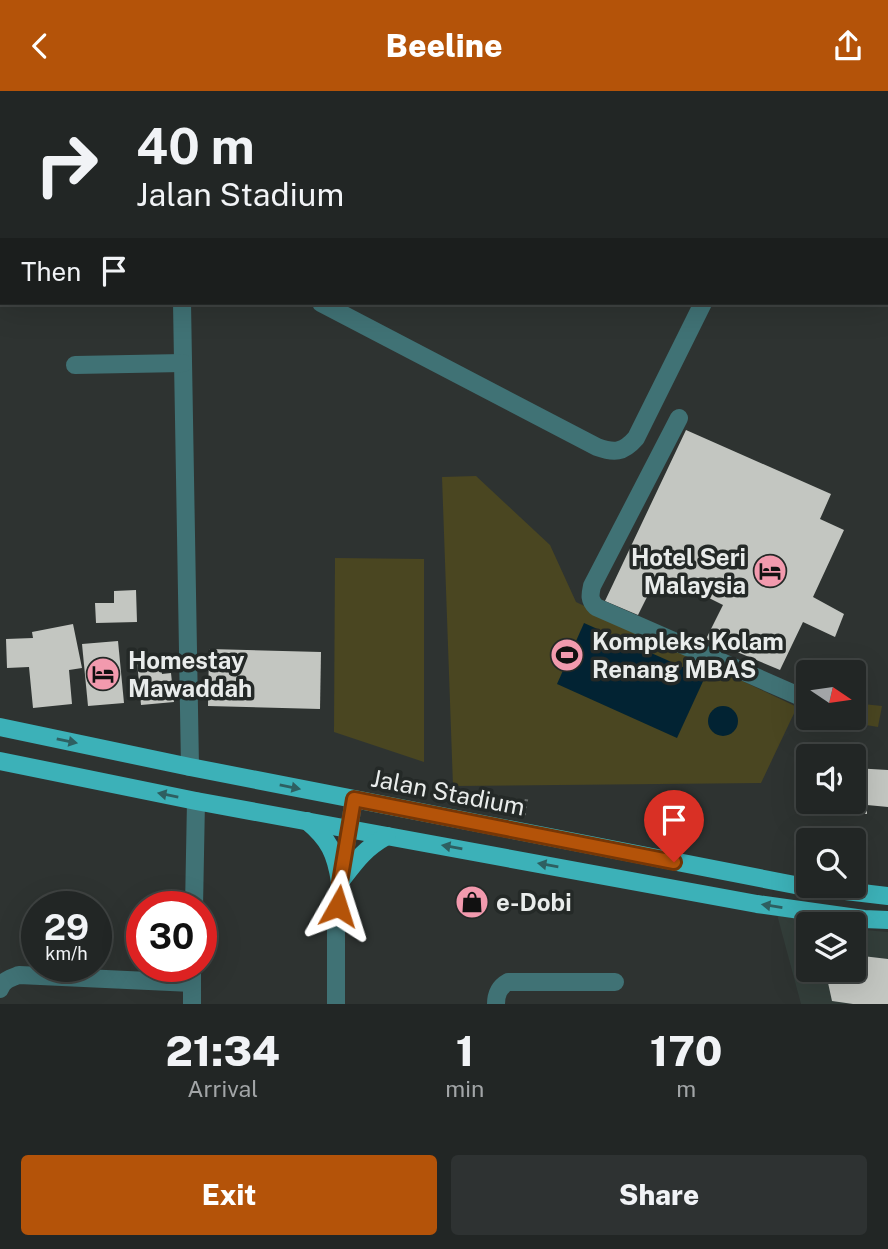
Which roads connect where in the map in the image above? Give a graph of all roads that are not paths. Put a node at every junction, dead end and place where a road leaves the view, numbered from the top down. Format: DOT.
graph roads {
  1 [pos="182,305"];
  2 [pos="325,305"];
  3 [pos="703,305"];
  4 [pos="183,363"];
  5 [pos="75,365"];
  6 [pos="679,418"];
  7 [pos="796,695"];
  8 [pos="0,727"];
  9 [pos="0,761"];
  10 [pos="190,767"];
  11 [pos="354,799"];
  12 [pos="196,801"];
  13 [pos="307,821"];
  14 [pos="349,829"];
  15 [pos="387,836"];
  16 [pos="340,882"];
  17 [pos="194,891"];
  18 [pos="888,896"];
  19 [pos="888,920"];
  20 [pos="126,974"];
  21 [pos="192,982"];
  22 [pos="615,982"];
  23 [pos="1,985"];
  24 [pos="192,1004"];
  25 [pos="336,1004"];
  26 [pos="496,1004"];
  1 -- 4 [label="street"];
  2 -- 3 [label="street"];
  4 -- 5 [label="street"];
  4 -- 10 [label="street"];
  6 -- 7 [label="street"];
  8 -- 10 [label="main road, Jalan Stadium, one-way"];
  12 -- 9 [label="main road, one-way"];
  10 -- 11 [label="main road, Jalan Stadium, one-way"];
  11 -- 14 [label="street"];
  11 -- 18 [label="main road, Jalan Stadium"];
  12 -- 13 [label="main road"];
  12 -- 17 [label="street"];
  13 -- 14 [label="main road"];
  13 -- 16 [label="main road"];
  14 -- 15 [label="main road"];
  14 -- 16 [label="street"];
  15 -- 16 [label="main road"];
  19 -- 15 [label="main road, one-way"];
  16 -- 25 [label="street"];
  20 -- 23 [label="street"];
  21 -- 24 [label="street"];
  22 -- 26 [label="street"];
}
